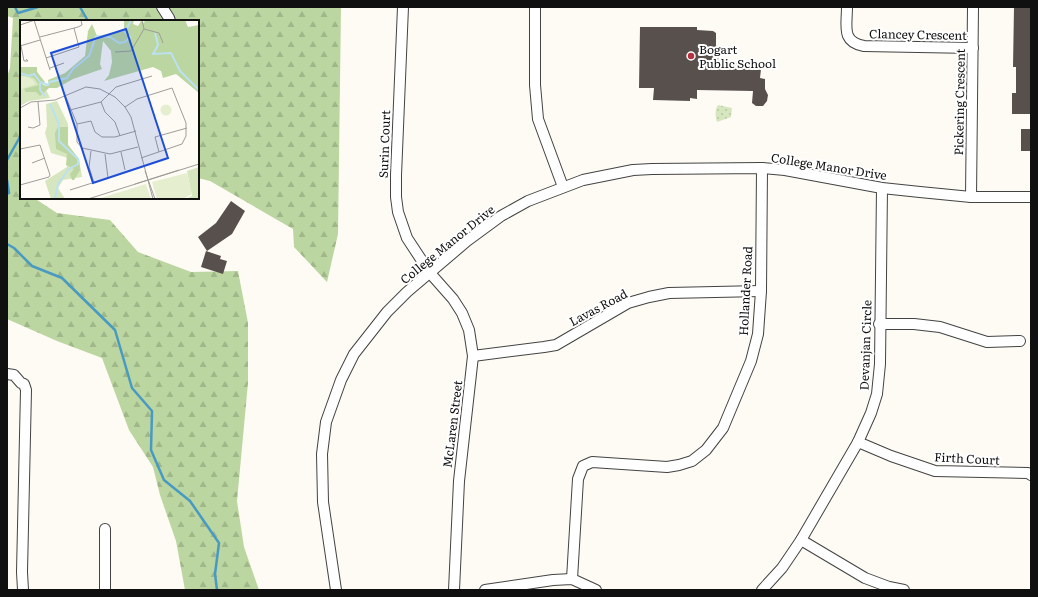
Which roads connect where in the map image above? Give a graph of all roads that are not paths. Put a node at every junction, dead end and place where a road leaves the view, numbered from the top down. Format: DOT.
graph roads {
  1 [pos="162,7"];
  2 [pos="403,7"];
  3 [pos="536,7"];
  4 [pos="848,7"];
  5 [pos="973,7"];
  6 [pos="170,20"];
  7 [pos="973,48"];
  8 [pos="762,168"];
  9 [pos="563,187"];
  10 [pos="882,188"];
  11 [pos="971,197"];
  12 [pos="1031,197"];
  13 [pos="430,273"];
  14 [pos="761,291"];
  15 [pos="879,324"];
  16 [pos="1020,341"];
  17 [pos="473,356"];
  18 [pos="7,374"];
  19 [pos="858,442"];
  20 [pos="1031,475"];
  21 [pos="105,529"];
  22 [pos="801,540"];
  23 [pos="572,579"];
  24 [pos="23,590"];
  25 [pos="105,590"];
  26 [pos="336,590"];
  27 [pos="454,590"];
  28 [pos="485,590"];
  29 [pos="596,590"];
  30 [pos="762,590"];
  31 [pos="904,590"];
  1 -- 6 [label="street"];
  2 -- 13 [label="street, Surin Court"];
  3 -- 9 [label="street"];
  4 -- 7 [label="street, Clancey Crescent"];
  5 -- 7 [label="street, Pickering Crescent"];
  7 -- 11 [label="street, Pickering Crescent"];
  8 -- 9 [label="street, College Manor Drive"];
  8 -- 10 [label="street, College Manor Drive"];
  8 -- 14 [label="street, Hollander Road"];
  9 -- 13 [label="street, College Manor Drive"];
  10 -- 11 [label="street, College Manor Drive"];
  10 -- 15 [label="street, Devanjan Circle"];
  11 -- 12 [label="street, College Manor Drive"];
  13 -- 17 [label="street, McLaren Street"];
  13 -- 26 [label="street, College Manor Drive"];
  14 -- 17 [label="street, Lavas Road"];
  14 -- 23 [label="street, Hollander Road"];
  15 -- 16 [label="street"];
  15 -- 19 [label="street, Devanjan Circle"];
  17 -- 27 [label="street, McLaren Street"];
  18 -- 24 [label="street"];
  19 -- 20 [label="street, Firth Court"];
  19 -- 22 [label="street, Devanjan Circle"];
  21 -- 25 [label="street"];
  22 -- 30 [label="street, Devanjan Circle"];
  22 -- 31 [label="street"];
  23 -- 28 [label="street"];
  23 -- 29 [label="street"];
}
